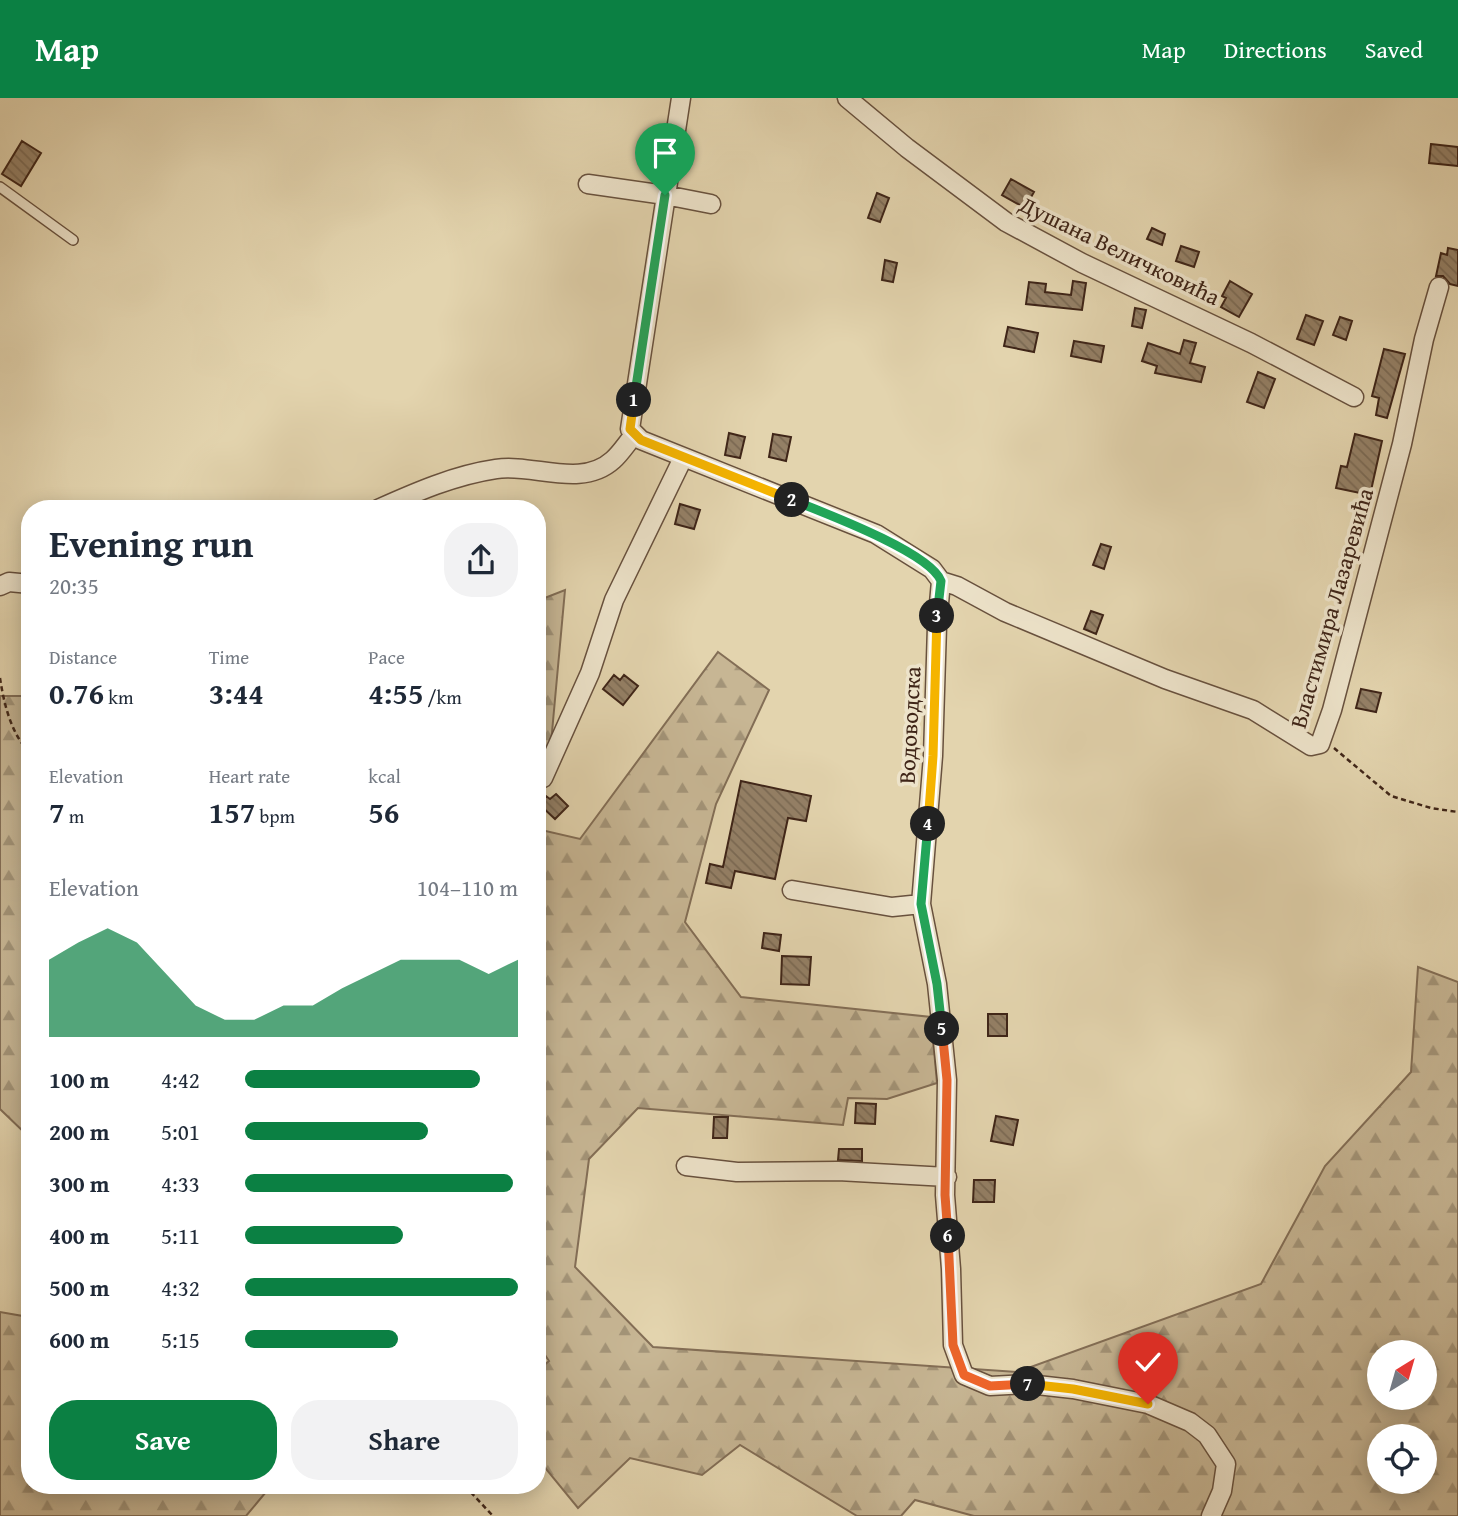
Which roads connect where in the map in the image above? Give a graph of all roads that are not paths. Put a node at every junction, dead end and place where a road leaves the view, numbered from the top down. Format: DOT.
graph roads {
  1 [pos="681,98"];
  2 [pos="847,98"];
  3 [pos="588,184"];
  4 [pos="0,187"];
  5 [pos="665,195"];
  6 [pos="711,204"];
  7 [pos="73,240"];
  8 [pos="1439,287"];
  9 [pos="1354,397"];
  10 [pos="634,435"];
  11 [pos="683,457"];
  12 [pos="398,500"];
  13 [pos="941,581"];
  14 [pos="21,583"];
  15 [pos="0,586"];
  16 [pos="546,771"];
  17 [pos="792,890"];
  18 [pos="921,904"];
  19 [pos="685,1166"];
  20 [pos="947,1177"];
  21 [pos="1211,1516"];
  1 -- 5 [label="street"];
  2 -- 9 [label="street, Душана Величковића"];
  3 -- 5 [label="street"];
  4 -- 7 [label="lane"];
  5 -- 6 [label="street"];
  5 -- 10 [label="street"];
  8 -- 13 [label="street, Властимира Лазаревића"];
  10 -- 11 [label="street"];
  10 -- 12 [label="street"];
  11 -- 13 [label="street"];
  11 -- 16 [label="street"];
  13 -- 18 [label="street, Водоводска"];
  14 -- 15 [label="street"];
  17 -- 18 [label="street"];
  18 -- 20 [label="street, Водоводска"];
  19 -- 20 [label="street"];
  20 -- 21 [label="street, Водоводска"];
}
